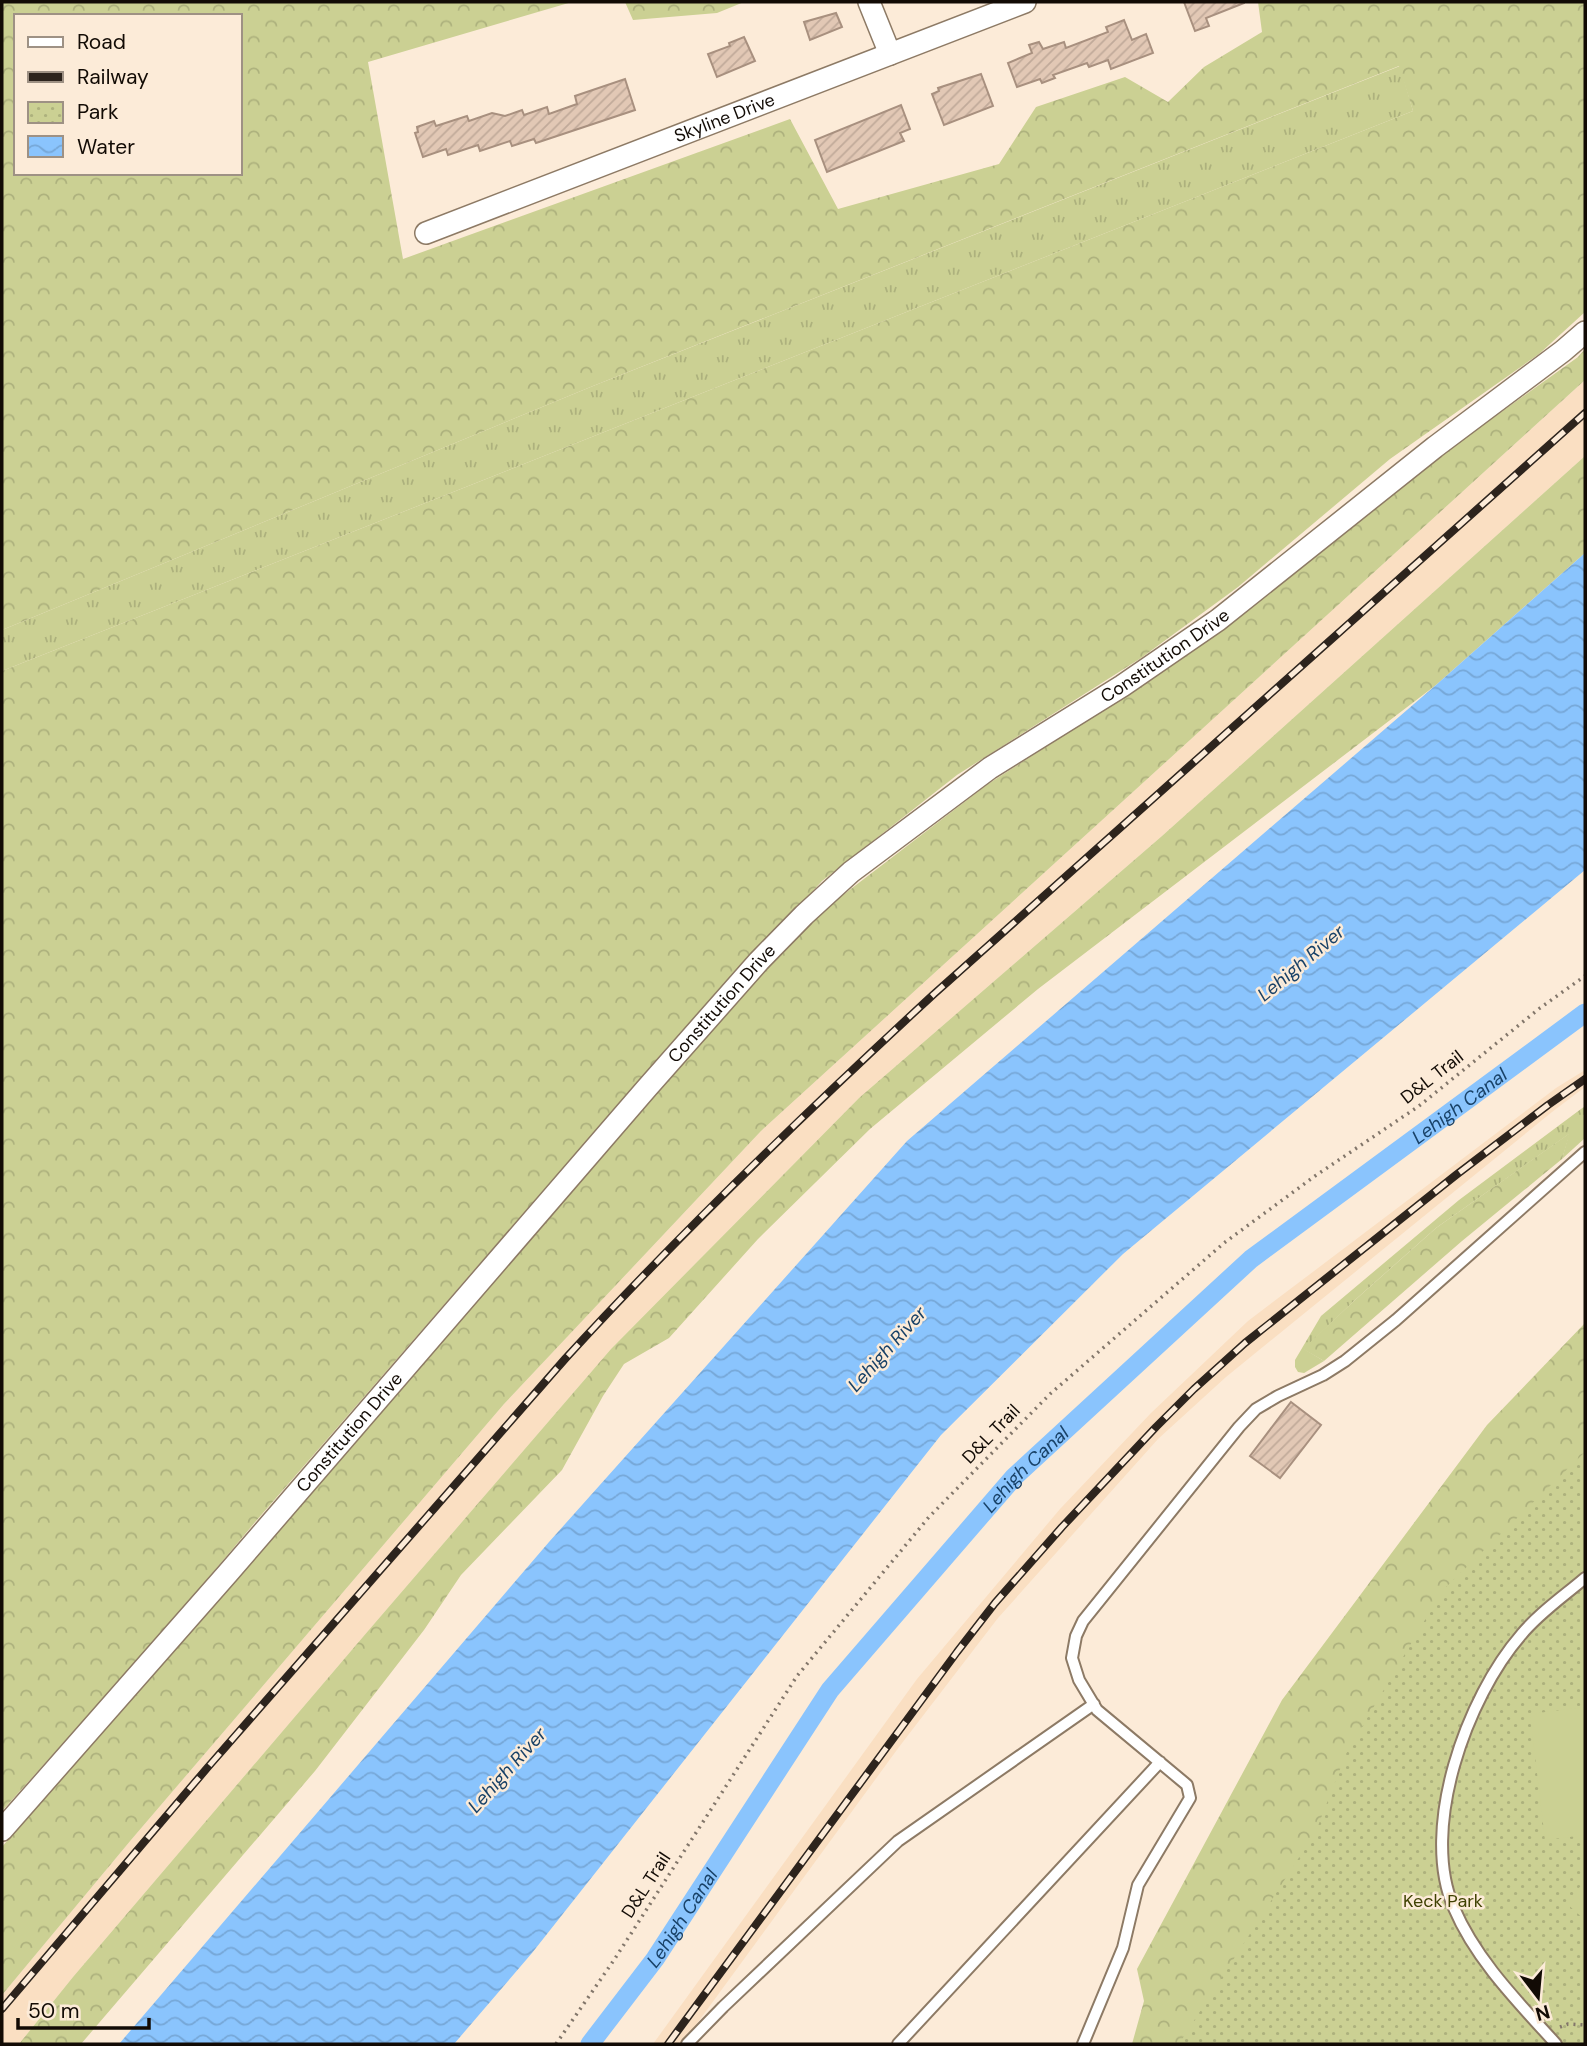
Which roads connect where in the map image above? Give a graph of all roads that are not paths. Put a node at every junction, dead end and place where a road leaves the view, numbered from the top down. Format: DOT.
graph roads {
  1 [pos="869,2"];
  2 [pos="1025,2"];
  3 [pos="890,54"];
  4 [pos="426,233"];
  5 [pos="1585,332"];
  6 [pos="1585,1152"];
  7 [pos="1585,1578"];
  8 [pos="1094,1704"];
  9 [pos="1160,1762"];
  10 [pos="2,1830"];
  11 [pos="688,2044"];
  12 [pos="898,2044"];
  13 [pos="1083,2044"];
  14 [pos="1556,2044"];
  1 -- 3 [label="street"];
  2 -- 3 [label="street, Skyline Drive"];
  3 -- 4 [label="street, Skyline Drive"];
  5 -- 10 [label="street, Constitution Drive"];
  6 -- 8 [label="lane"];
  7 -- 14 [label="lane"];
  8 -- 9 [label="lane"];
  8 -- 11 [label="lane"];
  9 -- 12 [label="lane"];
  9 -- 13 [label="lane"];
}
